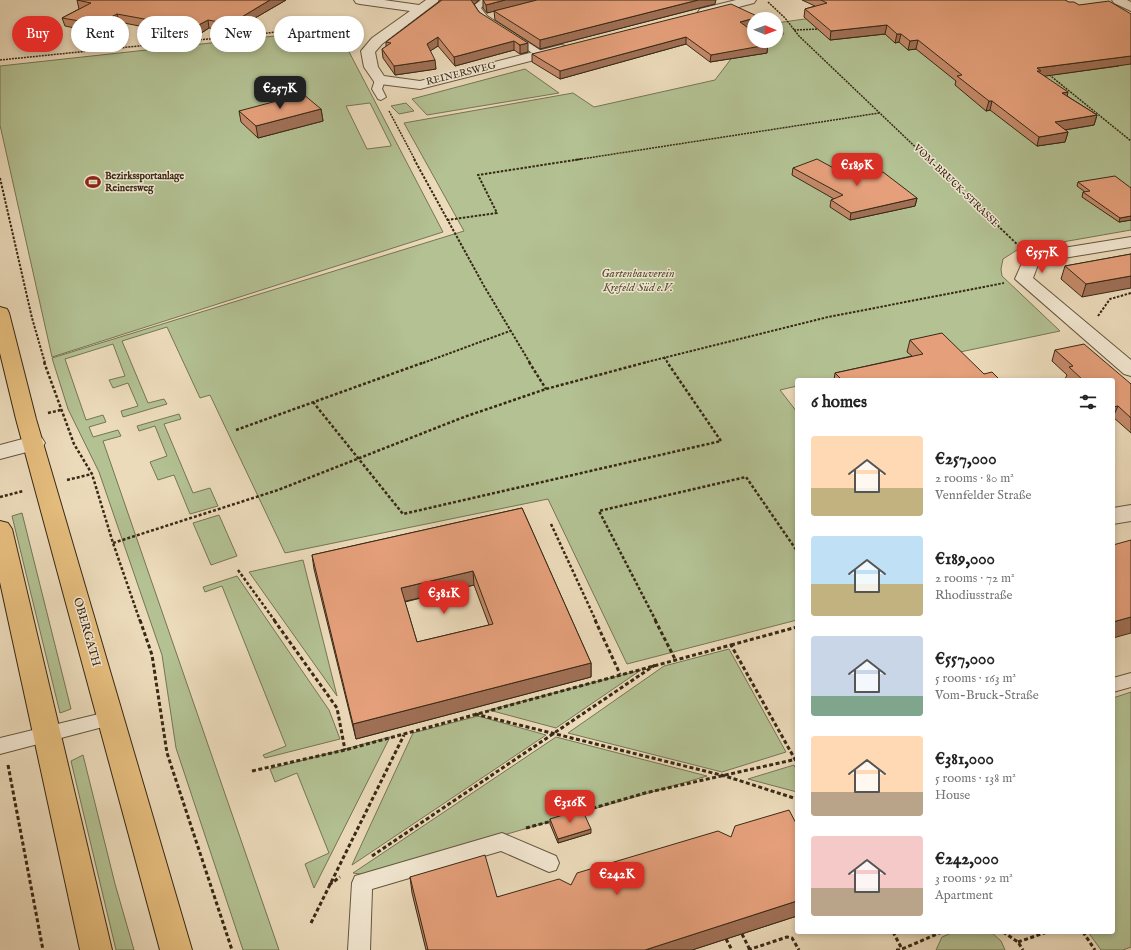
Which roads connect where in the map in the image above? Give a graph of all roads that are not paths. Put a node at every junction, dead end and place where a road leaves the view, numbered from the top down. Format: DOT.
graph roads {
  1 [pos="360,0"];
  2 [pos="434,0"];
  3 [pos="486,0"];
  4 [pos="750,0"];
  5 [pos="1118,0"];
  6 [pos="1131,7"];
  7 [pos="420,9"];
  8 [pos="498,14"];
  9 [pos="690,15"];
  10 [pos="484,18"];
  11 [pos="570,46"];
  12 [pos="540,54"];
  13 [pos="380,80"];
  14 [pos="381,97"];
  15 [pos="1131,242"];
  16 [pos="0,313"];
  17 [pos="1131,370"];
  18 [pos="34,443"];
  19 [pos="0,452"];
  20 [pos="1131,513"];
  21 [pos="1115,516"];
  22 [pos="0,529"];
  23 [pos="1131,680"];
  24 [pos="1115,684"];
  25 [pos="111,718"];
  26 [pos="46,734"];
  27 [pos="2,745"];
  28 [pos="549,863"];
  29 [pos="96,950"];
  30 [pos="176,950"];
  31 [pos="359,950"];
  1 -- 7 [label="street"];
  2 -- 7 [label="street"];
  3 -- 10 [label="lane"];
  4 -- 9 [label="street"];
  5 -- 6 [label="street"];
  7 -- 13 [label="street"];
  8 -- 10 [label="lane"];
  10 -- 12 [label="lane"];
  11 -- 12 [label="street, REINERSWEG"];
  12 -- 13 [label="street, REINERSWEG"];
  13 -- 14 [label="lane"];
  15 -- 17 [label="street"];
  16 -- 18 [label="main road, OBERGATH"];
  18 -- 19 [label="street"];
  18 -- 25 [label="main road, OBERGATH"];
  20 -- 21 [label="street"];
  22 -- 26 [label="main road"];
  23 -- 24 [label="lane"];
  25 -- 26 [label="lane"];
  25 -- 30 [label="main road, OBERGATH"];
  26 -- 27 [label="lane"];
  26 -- 29 [label="main road"];
  28 -- 31 [label="lane"];
}
